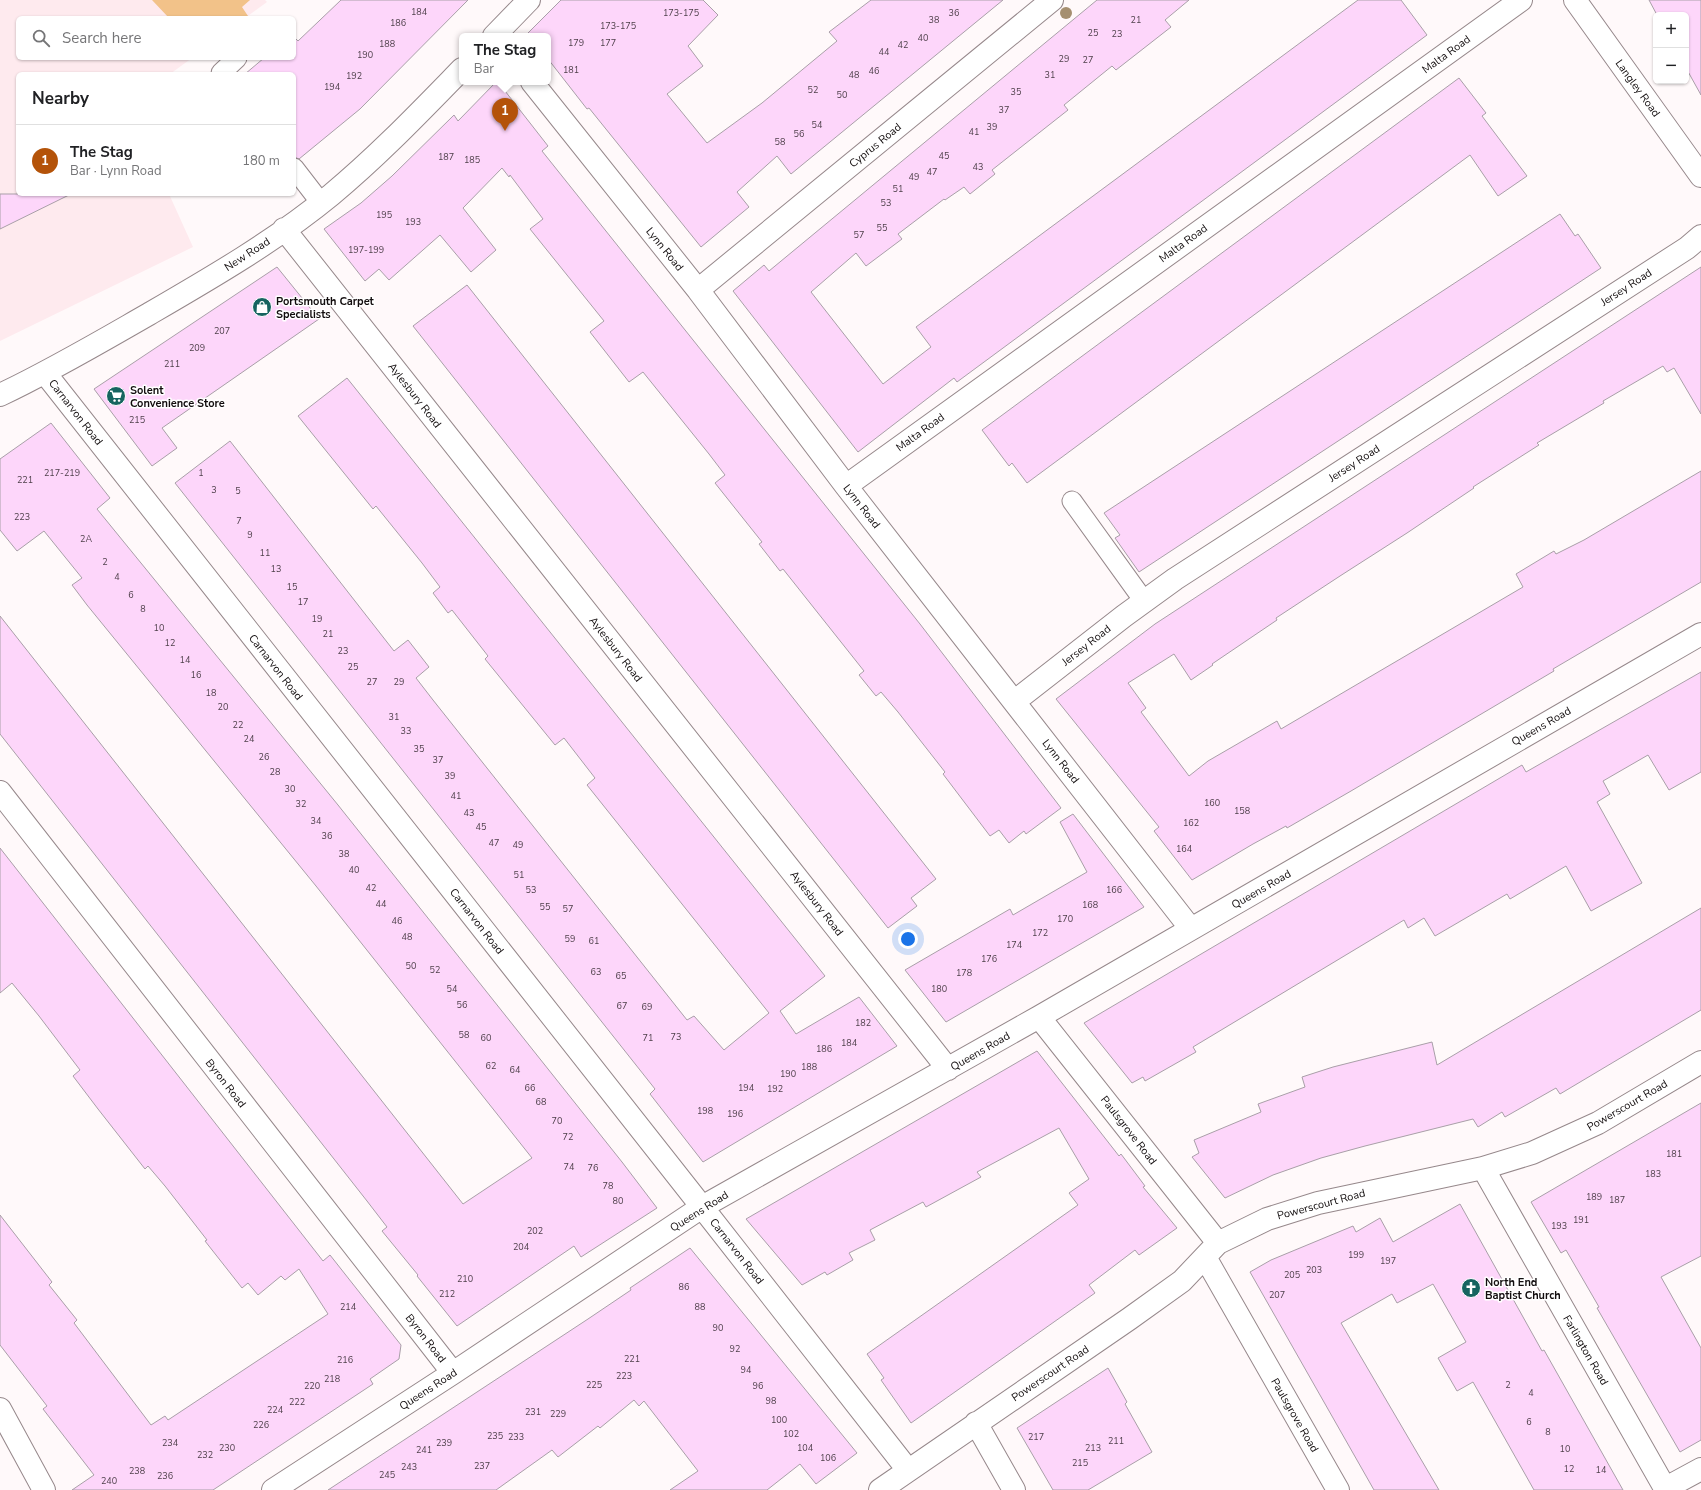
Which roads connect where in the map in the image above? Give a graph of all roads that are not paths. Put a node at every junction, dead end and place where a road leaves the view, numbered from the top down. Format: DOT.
graph roads {
  1 [pos="529,0"];
  2 [pos="1052,0"];
  3 [pos="1521,0"];
  4 [pos="1575,0"];
  5 [pos="497,33"];
  6 [pos="235,60"];
  7 [pos="222,72"];
  8 [pos="459,72"];
  9 [pos="534,85"];
  10 [pos="296,171"];
  11 [pos="1701,176"];
  12 [pos="321,203"];
  13 [pos="284,230"];
  14 [pos="1701,236"];
  15 [pos="698,290"];
  16 [pos="45,373"];
  17 [pos="0,395"];
  18 [pos="846,486"];
  19 [pos="1072,501"];
  20 [pos="1144,601"];
  21 [pos="1701,634"];
  22 [pos="1015,701"];
  23 [pos="0,792"];
  24 [pos="1191,929"];
  25 [pos="1039,1017"];
  26 [pos="1701,1062"];
  27 [pos="948,1069"];
  28 [pos="1483,1168"];
  29 [pos="702,1207"];
  30 [pos="1212,1250"];
  31 [pos="453,1374"];
  32 [pos="0,1409"];
  33 [pos="976,1423"];
  34 [pos="1701,1468"];
  35 [pos="908,1470"];
  36 [pos="1666,1489"];
  37 [pos="44,1490"];
  38 [pos="273,1490"];
  39 [pos="880,1490"];
  40 [pos="1014,1490"];
  41 [pos="1338,1490"];
  1 -- 5 [label="street"];
  2 -- 15 [label="street, Cyprus Road"];
  3 -- 18 [label="street, Malta Road"];
  4 -- 11 [label="street, Langley Road"];
  6 -- 7 [label="lane"];
  8 -- 12 [label="street, New Road"];
  9 -- 15 [label="street, Lynn Road"];
  10 -- 12 [label="lane"];
  12 -- 13 [label="street, New Road"];
  13 -- 16 [label="street, New Road"];
  13 -- 27 [label="street, Aylesbury Road"];
  14 -- 20 [label="street, Jersey Road"];
  15 -- 18 [label="street, Lynn Road"];
  16 -- 17 [label="street, New Road"];
  16 -- 29 [label="street, Carnarvon Road"];
  18 -- 22 [label="street, Lynn Road"];
  19 -- 20 [label="lane"];
  20 -- 22 [label="street, Jersey Road"];
  21 -- 24 [label="street, Queens Road"];
  22 -- 24 [label="street, Lynn Road"];
  23 -- 31 [label="street, Byron Road"];
  24 -- 25 [label="street, Queens Road"];
  25 -- 27 [label="street, Queens Road"];
  25 -- 30 [label="street, Paulsgrove Road"];
  26 -- 28 [label="street, Powerscourt Road"];
  27 -- 29 [label="street, Queens Road"];
  28 -- 30 [label="street, Powerscourt Road"];
  28 -- 36 [label="street, Farlington Road"];
  29 -- 31 [label="street, Queens Road"];
  29 -- 35 [label="street, Carnarvon Road"];
  30 -- 33 [label="street, Powerscourt Road"];
  30 -- 41 [label="street, Paulsgrove Road"];
  31 -- 38 [label="street, Queens Road"];
  32 -- 37 [label="street"];
  33 -- 35 [label="street, Powerscourt Road"];
  33 -- 40 [label="street"];
  34 -- 36 [label="street"];
  35 -- 39 [label="street, Powerscourt Road"];
}
